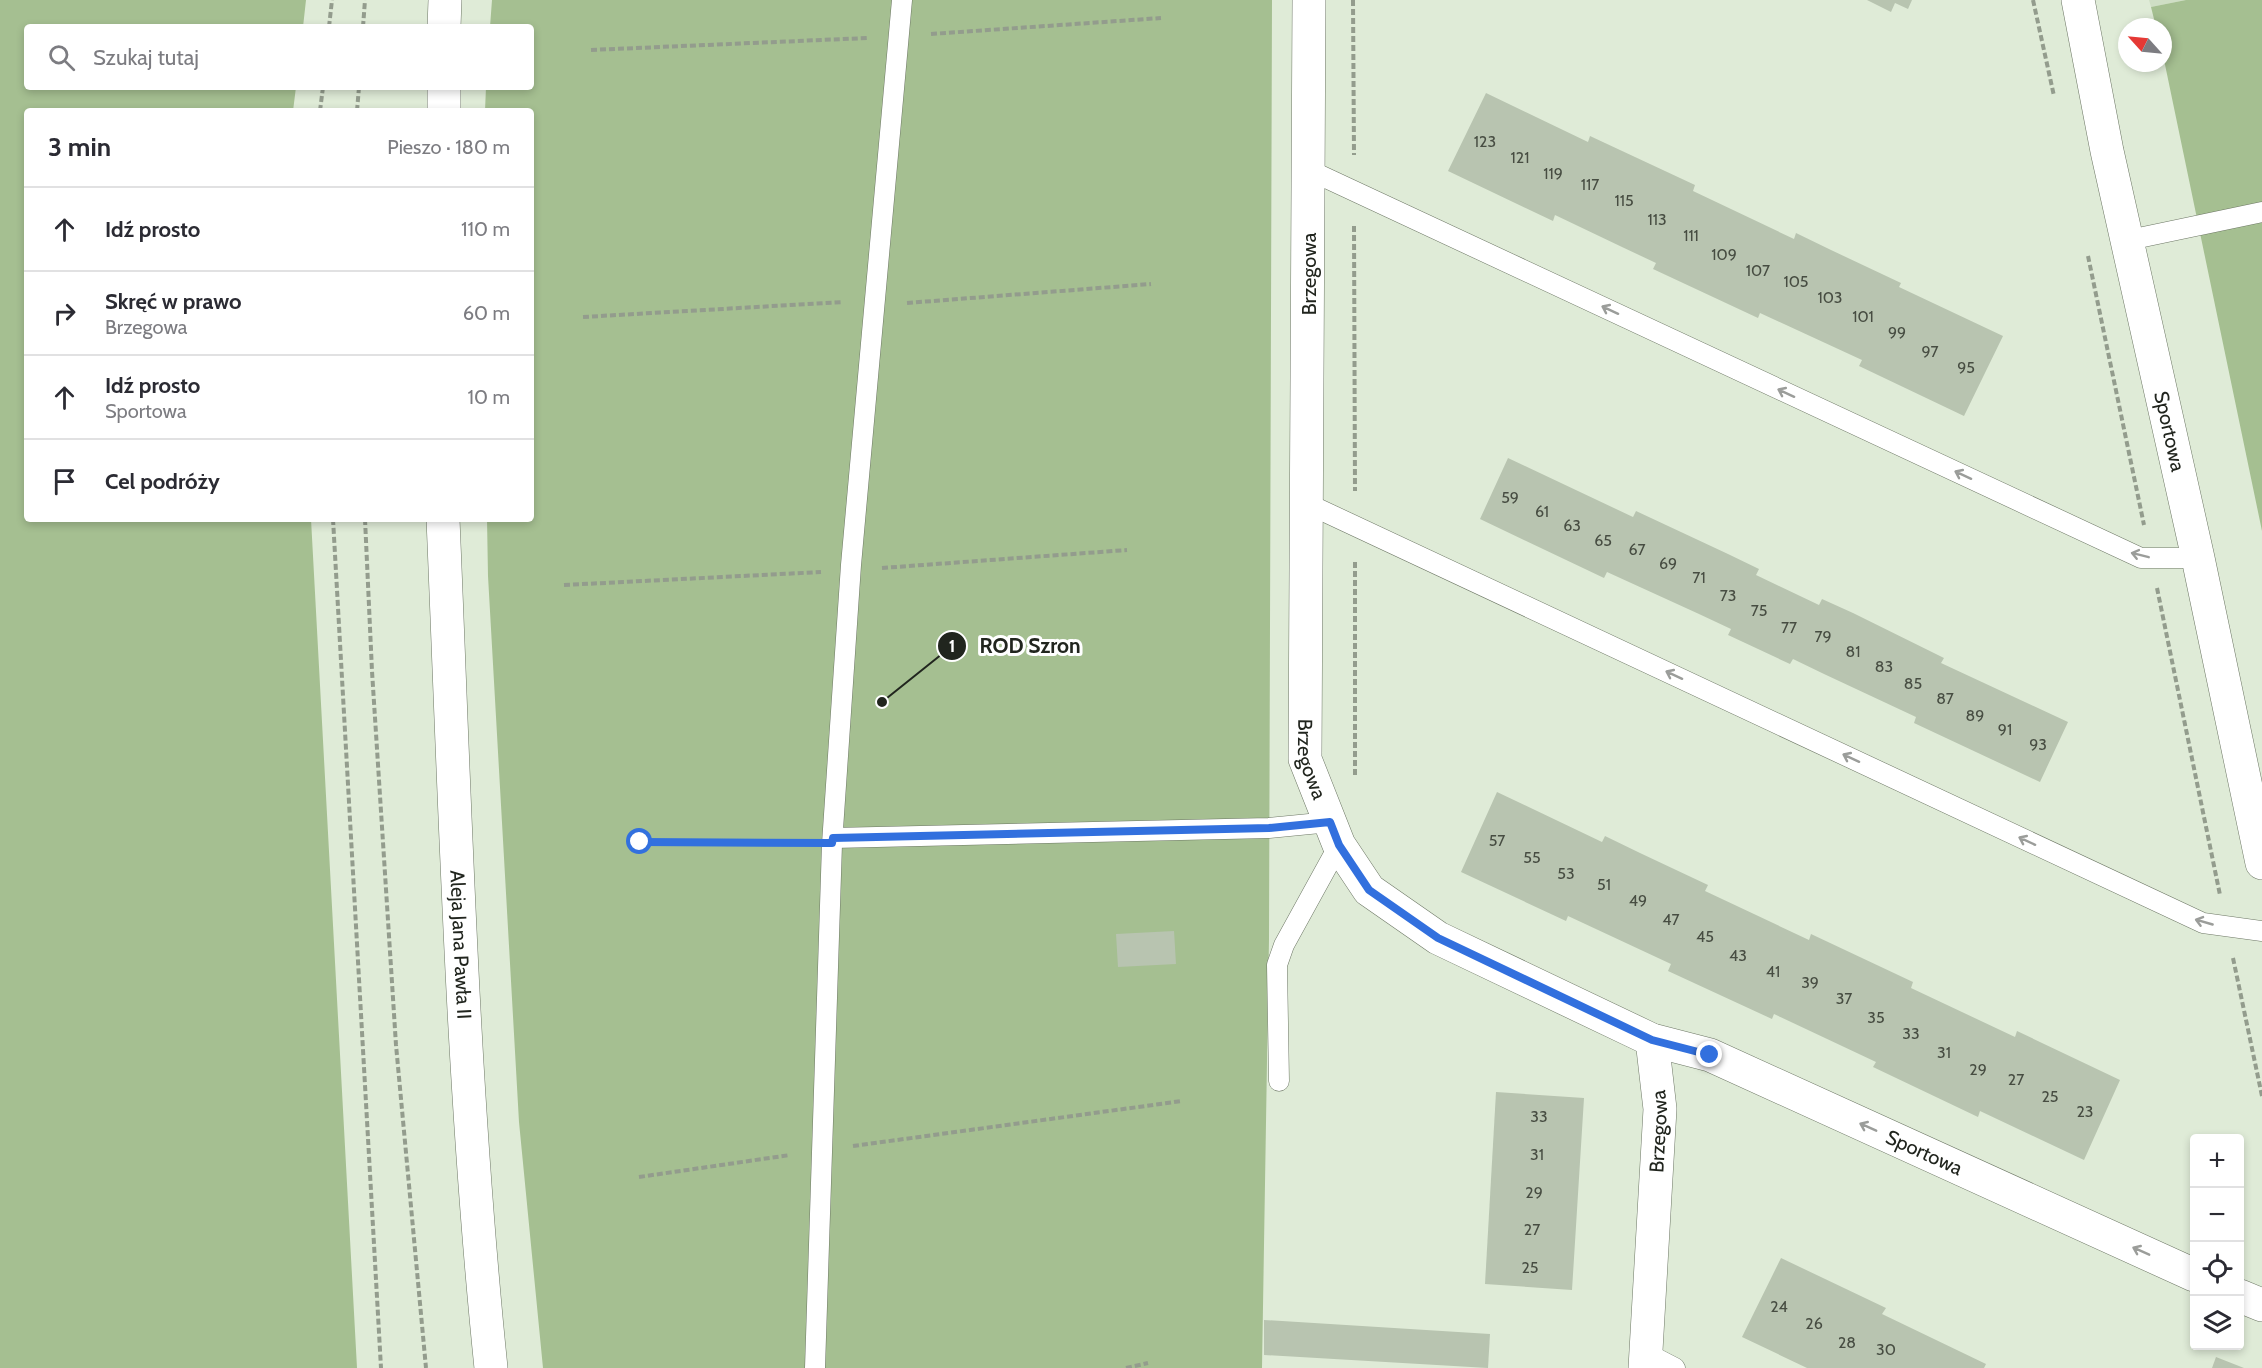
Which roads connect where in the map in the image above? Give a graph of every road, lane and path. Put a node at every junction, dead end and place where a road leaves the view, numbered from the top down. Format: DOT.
graph roads {
  1 [pos="332,0"];
  2 [pos="365,0"];
  3 [pos="445,0"];
  4 [pos="902,0"];
  5 [pos="1309,0"];
  6 [pos="1353,0"];
  7 [pos="2078,0"];
  8 [pos="1161,18"];
  9 [pos="329,24"];
  10 [pos="363,24"];
  11 [pos="444,24"];
  12 [pos="898,36"];
  13 [pos="591,51"];
  14 [pos="323,90"];
  15 [pos="359,90"];
  16 [pos="444,90"];
  17 [pos="320,108"];
  18 [pos="357,108"];
  19 [pos="444,108"];
  20 [pos="1309,170"];
  21 [pos="1354,191"];
  22 [pos="2262,212"];
  23 [pos="2129,240"];
  24 [pos="1151,284"];
  25 [pos="876,303"];
  26 [pos="583,317"];
  27 [pos="1308,504"];
  28 [pos="333,522"];
  29 [pos="365,522"];
  30 [pos="443,522"];
  31 [pos="1355,526"];
  32 [pos="1127,550"];
  33 [pos="2198,558"];
  34 [pos="850,571"];
  35 [pos="564,585"];
  36 [pos="1355,787"];
  37 [pos="1335,833"];
  38 [pos="833,841"];
  39 [pos="640,842"];
  40 [pos="2262,863"];
  41 [pos="2262,931"];
  42 [pos="1652,1040"];
  43 [pos="1279,1081"];
  44 [pos="1182,1101"];
  45 [pos="822,1150"];
  46 [pos="639,1177"];
  47 [pos="2190,1273"];
  48 [pos="2244,1298"];
  49 [pos="2262,1305"];
  50 [pos="1645,1361"];
  51 [pos="1148,1363"];
  52 [pos="381,1368"];
  53 [pos="426,1368"];
  54 [pos="491,1368"];
  55 [pos="815,1368"];
  56 [pos="1126,1368"];
  57 [pos="1675,1368"];
  1 -- 9 [label="path"];
  2 -- 10 [label="path"];
  3 -- 11 [label="street"];
  4 -- 12 [label="lane"];
  5 -- 20 [label="street, Brzegowa"];
  6 -- 21 [label="path"];
  7 -- 23 [label="street, Sportowa"];
  8 -- 12 [label="path"];
  12 -- 13 [label="path"];
  12 -- 25 [label="lane"];
  14 -- 17 [label="path"];
  15 -- 18 [label="path"];
  16 -- 19 [label="street"];
  20 -- 21 [label="lane"];
  20 -- 27 [label="street, Brzegowa"];
  21 -- 31 [label="path"];
  33 -- 21 [label="lane, one-way"];
  22 -- 23 [label="lane"];
  23 -- 33 [label="street, Sportowa"];
  24 -- 25 [label="path"];
  25 -- 26 [label="path"];
  25 -- 34 [label="lane"];
  27 -- 31 [label="lane"];
  27 -- 37 [label="street, Brzegowa"];
  28 -- 52 [label="path"];
  29 -- 53 [label="path"];
  30 -- 54 [label="street, Aleja Jana Pawła II"];
  31 -- 36 [label="path"];
  41 -- 31 [label="lane, one-way"];
  32 -- 34 [label="path"];
  33 -- 40 [label="street, Sportowa"];
  34 -- 35 [label="path"];
  34 -- 38 [label="lane"];
  37 -- 38 [label="lane"];
  37 -- 42 [label="street, Brzegowa"];
  37 -- 43 [label="lane"];
  38 -- 39 [label="path"];
  38 -- 45 [label="lane"];
  47 -- 42 [label="street, Sportowa, one-way"];
  42 -- 50 [label="street, Brzegowa"];
  44 -- 45 [label="path"];
  45 -- 46 [label="path"];
  45 -- 55 [label="lane"];
  48 -- 49 [label="street"];
  50 -- 57 [label="lane"];
  51 -- 56 [label="path"];
}
